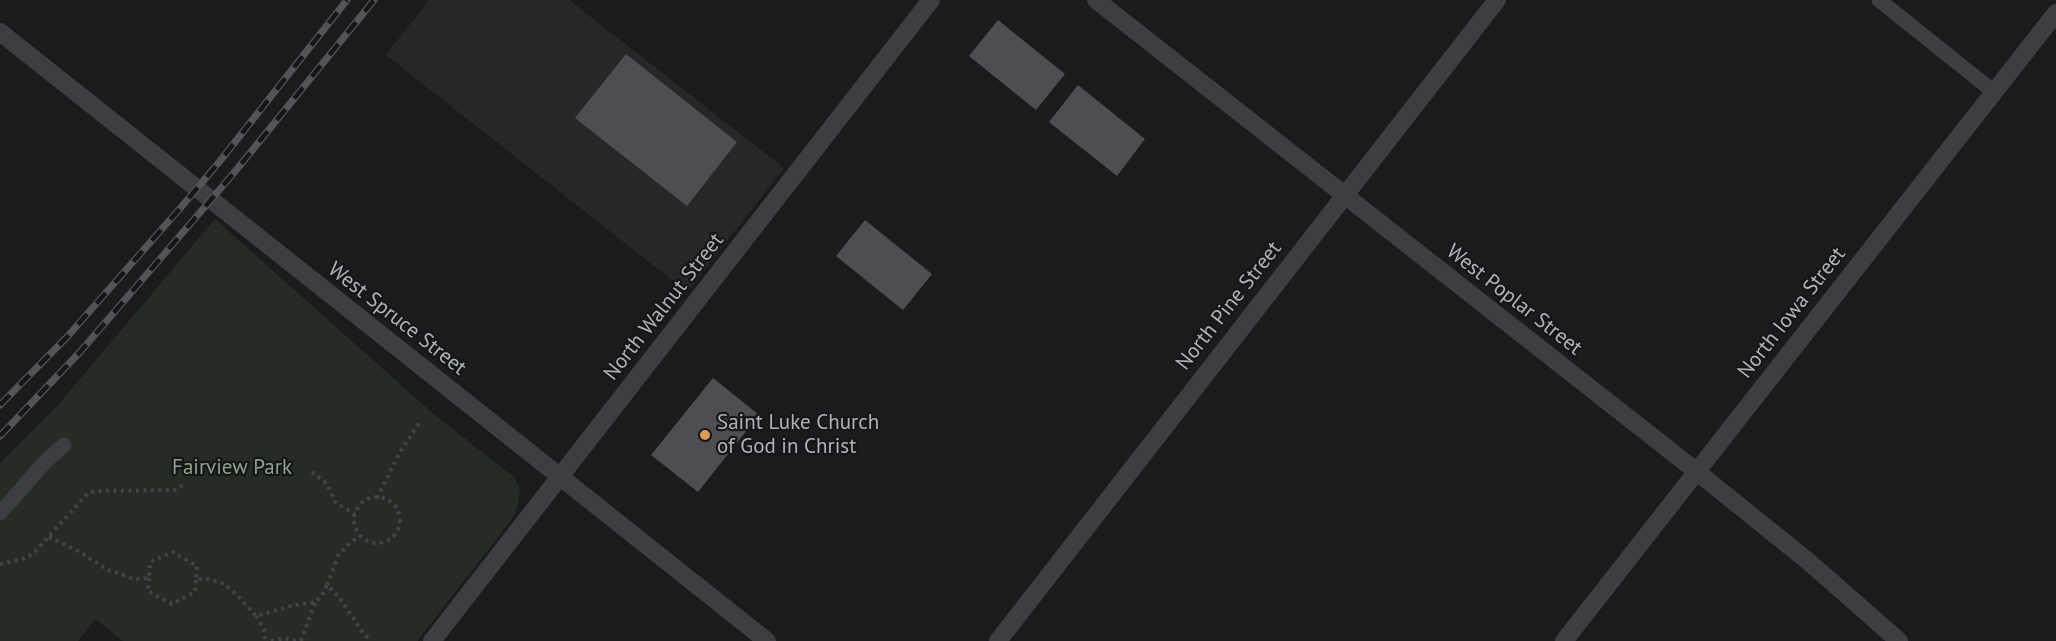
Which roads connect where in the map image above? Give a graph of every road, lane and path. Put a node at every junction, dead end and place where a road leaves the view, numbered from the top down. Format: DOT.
graph roads {
  1 [pos="931,0"];
  2 [pos="1096,0"];
  3 [pos="1497,0"];
  4 [pos="1879,0"];
  5 [pos="2056,13"];
  6 [pos="0,32"];
  7 [pos="1994,92"];
  8 [pos="1344,196"];
  9 [pos="420,420"];
  10 [pos="64,445"];
  11 [pos="1696,471"];
  12 [pos="312,472"];
  13 [pos="560,477"];
  14 [pos="183,485"];
  15 [pos="377,498"];
  16 [pos="0,513"];
  17 [pos="355,514"];
  18 [pos="360,536"];
  19 [pos="49,537"];
  20 [pos="0,564"];
  21 [pos="149,578"];
  22 [pos="196,579"];
  23 [pos="327,585"];
  24 [pos="316,602"];
  25 [pos="256,616"];
  26 [pos="265,641"];
  27 [pos="271,641"];
  28 [pos="298,641"];
  29 [pos="371,641"];
  30 [pos="432,641"];
  31 [pos="767,641"];
  32 [pos="998,641"];
  33 [pos="1564,641"];
  34 [pos="1899,641"];
  1 -- 13 [label="street, North Walnut Street"];
  2 -- 8 [label="street, West Poplar Street"];
  3 -- 8 [label="street, North Pine Street"];
  4 -- 7 [label="lane"];
  5 -- 7 [label="street, North Iowa Street"];
  6 -- 13 [label="street, West Spruce Street"];
  7 -- 11 [label="street, North Iowa Street"];
  8 -- 11 [label="street, West Poplar Street"];
  8 -- 32 [label="street, North Pine Street"];
  9 -- 15 [label="path"];
  10 -- 16 [label="lane"];
  11 -- 33 [label="street, North Iowa Street"];
  11 -- 34 [label="street, West Poplar Street"];
  12 -- 17 [label="path"];
  13 -- 30 [label="street, North Walnut Street"];
  13 -- 31 [label="street, West Spruce Street"];
  14 -- 19 [label="path"];
  15 -- 17 [label="path"];
  15 -- 18 [label="path"];
  17 -- 18 [label="path"];
  18 -- 23 [label="path"];
  19 -- 20 [label="path"];
  19 -- 21 [label="path"];
  21 -- 22 [label="path"];
  21 -- 22 [label="path"];
  22 -- 25 [label="path"];
  23 -- 24 [label="path"];
  23 -- 29 [label="path"];
  24 -- 25 [label="path"];
  24 -- 28 [label="path"];
  25 -- 26 [label="path"];
  27 -- 28 [label="path"];
}
